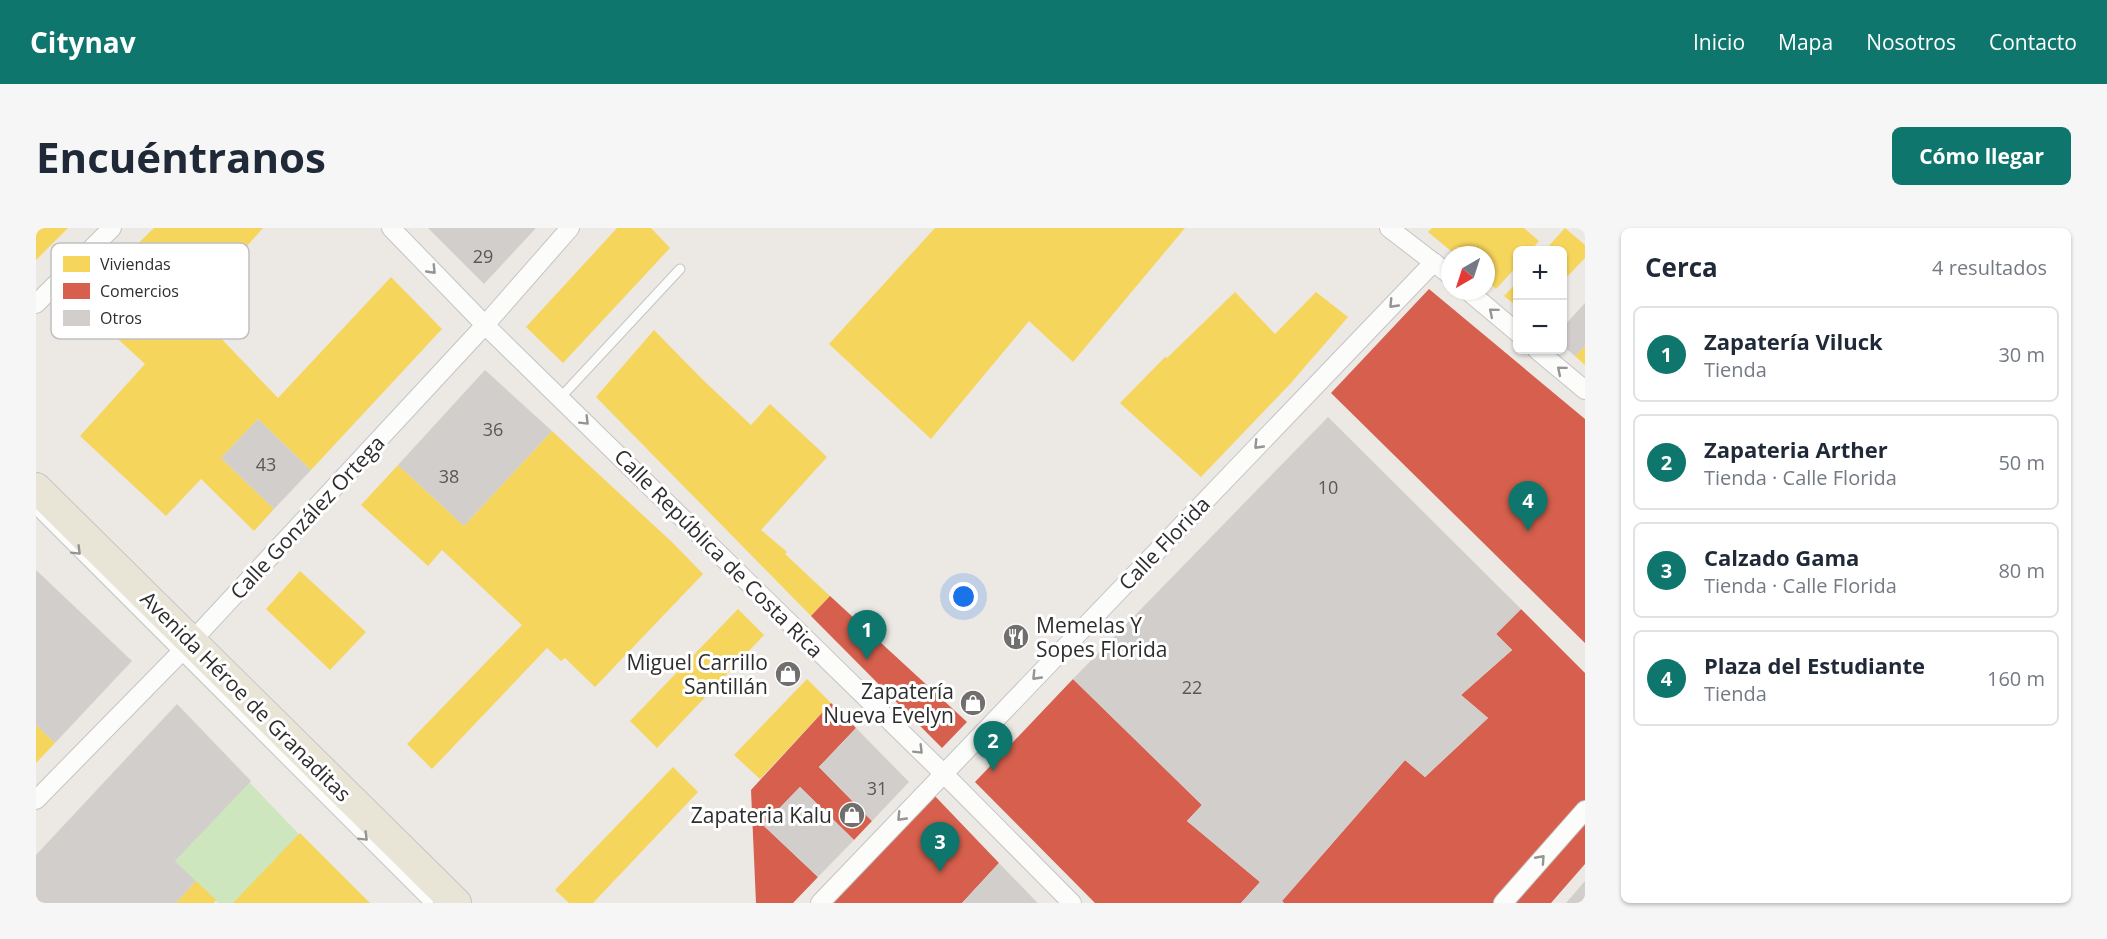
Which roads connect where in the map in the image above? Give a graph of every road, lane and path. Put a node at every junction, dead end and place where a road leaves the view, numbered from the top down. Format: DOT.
graph roads {
  1 [pos="112,228"];
  2 [pos="391,228"];
  3 [pos="570,228"];
  4 [pos="1389,228"];
  5 [pos="97,243"];
  6 [pos="1434,262"];
  7 [pos="1441,268"];
  8 [pos="680,269"];
  9 [pos="51,289"];
  10 [pos="1479,300"];
  11 [pos="36,304"];
  12 [pos="485,325"];
  13 [pos="1513,329"];
  14 [pos="1542,354"];
  15 [pos="1585,390"];
  16 [pos="561,397"];
  17 [pos="36,488"];
  18 [pos="36,510"];
  19 [pos="186,647"];
  20 [pos="943,773"];
  21 [pos="36,800"];
  22 [pos="1585,810"];
  23 [pos="429,903"];
  24 [pos="456,903"];
  25 [pos="820,903"];
  26 [pos="1072,903"];
  27 [pos="1503,903"];
  1 -- 5 [label="street"];
  2 -- 12 [label="street, Calle República de Costa Rica, one-way"];
  3 -- 12 [label="street, Calle González Ortega"];
  4 -- 6 [label="street"];
  6 -- 7 [label="street"];
  6 -- 20 [label="street, Calle Florida, one-way"];
  8 -- 16 [label="lane"];
  9 -- 11 [label="street"];
  13 -- 10 [label="street, one-way"];
  12 -- 16 [label="street, Calle República de Costa Rica"];
  12 -- 19 [label="street, Calle González Ortega"];
  15 -- 14 [label="street, one-way"];
  16 -- 20 [label="street, Calle República de Costa Rica, one-way"];
  17 -- 19 [label="main road, Avenida Héroe de Granaditas"];
  18 -- 19 [label="lane, one-way"];
  19 -- 21 [label="street, Calle González Ortega"];
  19 -- 23 [label="lane, one-way"];
  19 -- 24 [label="main road, Avenida Héroe de Granaditas"];
  20 -- 25 [label="street, Calle Florida, one-way"];
  20 -- 26 [label="street, Calle República de Costa Rica"];
  27 -- 22 [label="street, one-way"];
}
